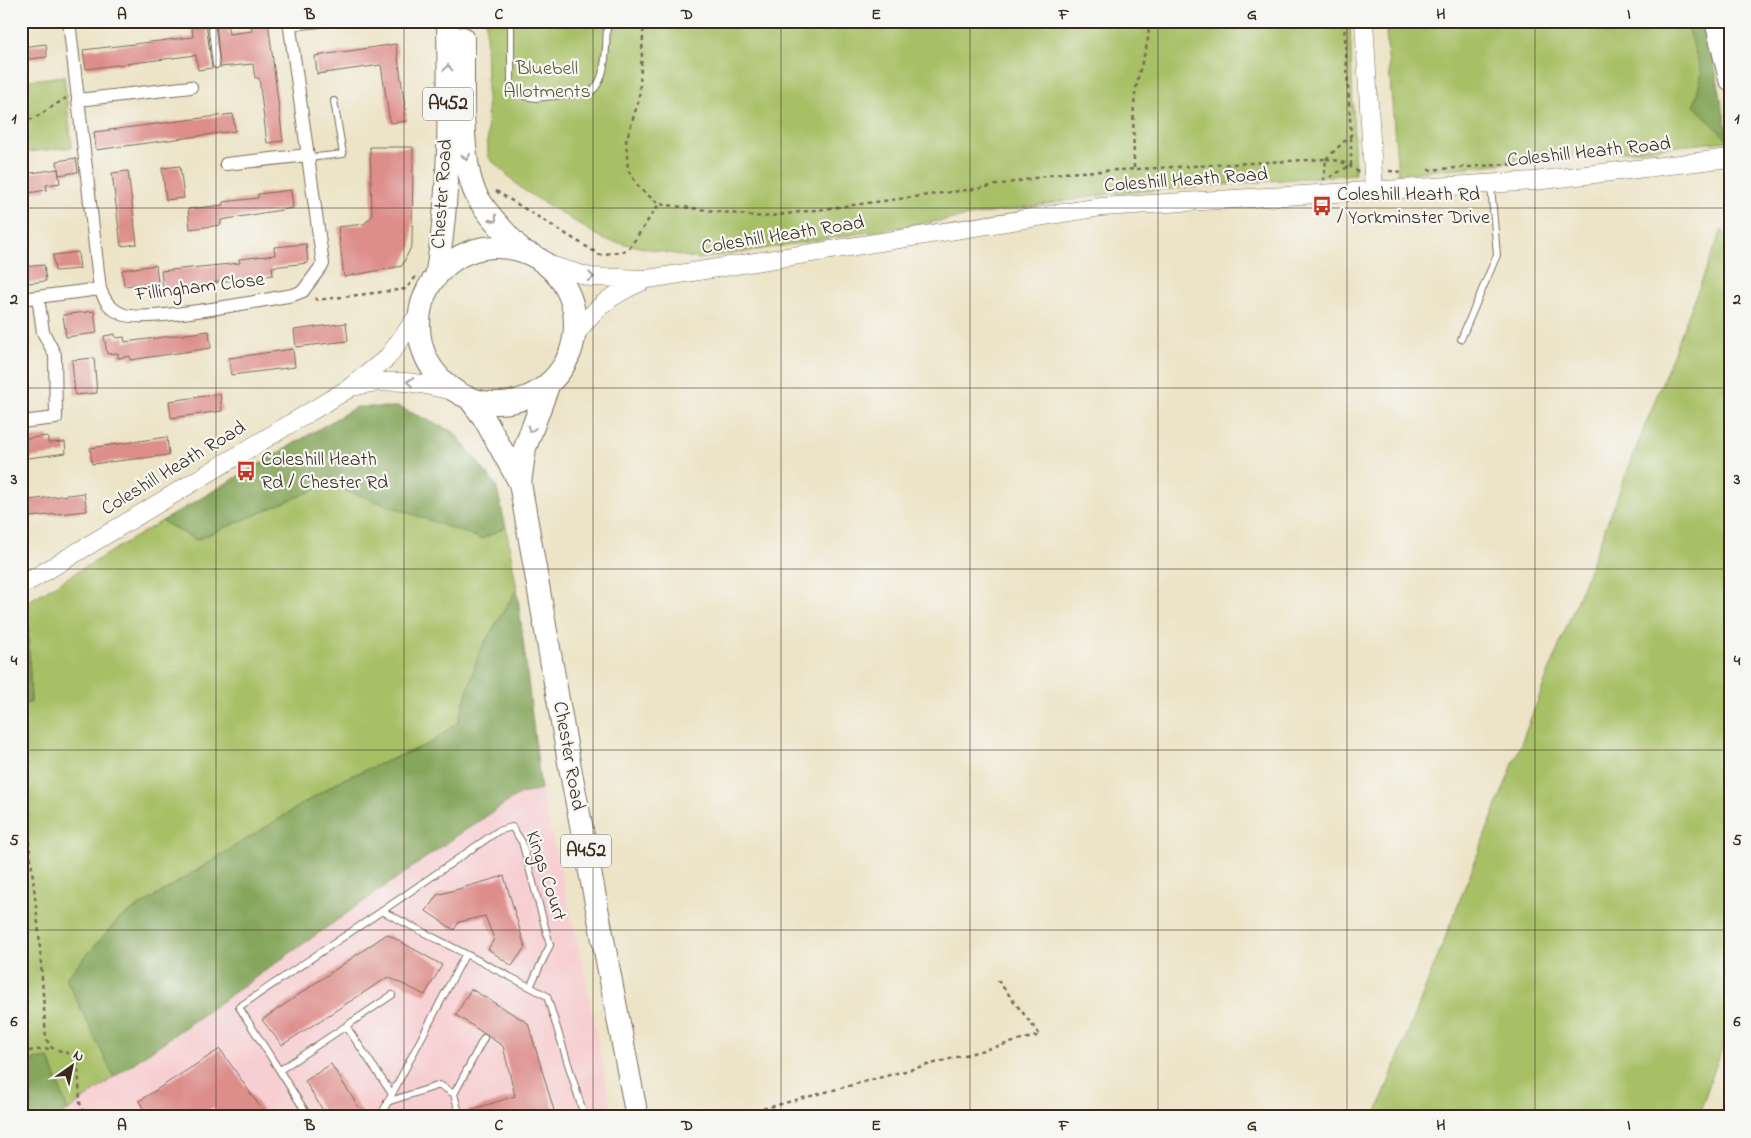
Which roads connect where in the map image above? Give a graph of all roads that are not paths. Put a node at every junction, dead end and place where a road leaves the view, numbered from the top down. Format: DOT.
graph roads {
  1 [pos="69,21"];
  2 [pos="212,21"];
  3 [pos="319,21"];
  4 [pos="448,21"];
  5 [pos="463,21"];
  6 [pos="511,21"];
  7 [pos="607,21"];
  8 [pos="1364,21"];
  9 [pos="1716,21"];
  10 [pos="290,23"];
  11 [pos="216,66"];
  12 [pos="1730,79"];
  13 [pos="190,88"];
  14 [pos="78,95"];
  15 [pos="334,101"];
  16 [pos="308,156"];
  17 [pos="1722,159"];
  18 [pos="226,164"];
  19 [pos="1491,184"];
  20 [pos="1374,191"];
  21 [pos="522,251"];
  22 [pos="544,263"];
  23 [pos="430,272"];
  24 [pos="648,279"];
  25 [pos="100,289"];
  26 [pos="38,297"];
  27 [pos="21,299"];
  28 [pos="420,314"];
  29 [pos="574,337"];
  30 [pos="1461,339"];
  31 [pos="549,383"];
  32 [pos="348,388"];
  33 [pos="463,395"];
  34 [pos="21,422"];
  35 [pos="520,483"];
  36 [pos="21,586"];
  37 [pos="382,911"];
  38 [pos="465,955"];
  39 [pos="530,987"];
  40 [pos="392,995"];
  41 [pos="346,1026"];
  42 [pos="484,1038"];
  43 [pos="280,1070"];
  44 [pos="392,1094"];
  45 [pos="454,1094"];
  46 [pos="387,1102"];
  47 [pos="309,1117"];
  48 [pos="380,1117"];
  49 [pos="460,1117"];
  50 [pos="581,1117"];
  51 [pos="637,1117"];
  1 -- 14 [label="street, Fillingham Close"];
  2 -- 11 [label="lane"];
  3 -- 10 [label="street"];
  23 -- 4 [label="highway, Chester Road / A452, one-way"];
  5 -- 21 [label="highway, Chester Road / A452, one-way"];
  6 -- 7 [label="lane"];
  8 -- 20 [label="street"];
  9 -- 12 [label="highway"];
  10 -- 16 [label="street"];
  13 -- 14 [label="street"];
  14 -- 25 [label="street, Fillingham Close"];
  15 -- 16 [label="lane"];
  16 -- 18 [label="street"];
  16 -- 25 [label="street, Fillingham Close"];
  17 -- 19 [label="street, Coleshill Heath Road"];
  19 -- 20 [label="street, Coleshill Heath Road"];
  19 -- 30 [label="lane"];
  20 -- 24 [label="street, Coleshill Heath Road"];
  21 -- 22 [label="highway"];
  21 -- 23 [label="highway"];
  22 -- 24 [label="street, Coleshill Heath Road, one-way"];
  22 -- 29 [label="highway"];
  23 -- 28 [label="highway"];
  24 -- 29 [label="street, Coleshill Heath Road"];
  25 -- 26 [label="street"];
  26 -- 27 [label="street"];
  26 -- 34 [label="street"];
  28 -- 32 [label="street, Coleshill Heath Road"];
  28 -- 33 [label="highway"];
  29 -- 31 [label="highway"];
  31 -- 33 [label="highway"];
  31 -- 35 [label="highway, Chester Road / A452, one-way"];
  33 -- 32 [label="street, Coleshill Heath Road, one-way"];
  32 -- 36 [label="street, Coleshill Heath Road"];
  33 -- 35 [label="highway, Chester Road / A452"];
  35 -- 51 [label="highway, Chester Road / A452"];
  37 -- 38 [label="lane"];
  37 -- 39 [label="lane, Kings Court"];
  37 -- 43 [label="lane"];
  38 -- 39 [label="lane"];
  38 -- 44 [label="lane"];
  39 -- 50 [label="lane"];
  40 -- 41 [label="lane"];
  41 -- 43 [label="lane"];
  41 -- 44 [label="lane"];
  42 -- 45 [label="lane"];
  43 -- 47 [label="lane"];
  44 -- 46 [label="lane"];
  45 -- 46 [label="lane"];
  45 -- 49 [label="lane"];
  46 -- 48 [label="lane"];
}
